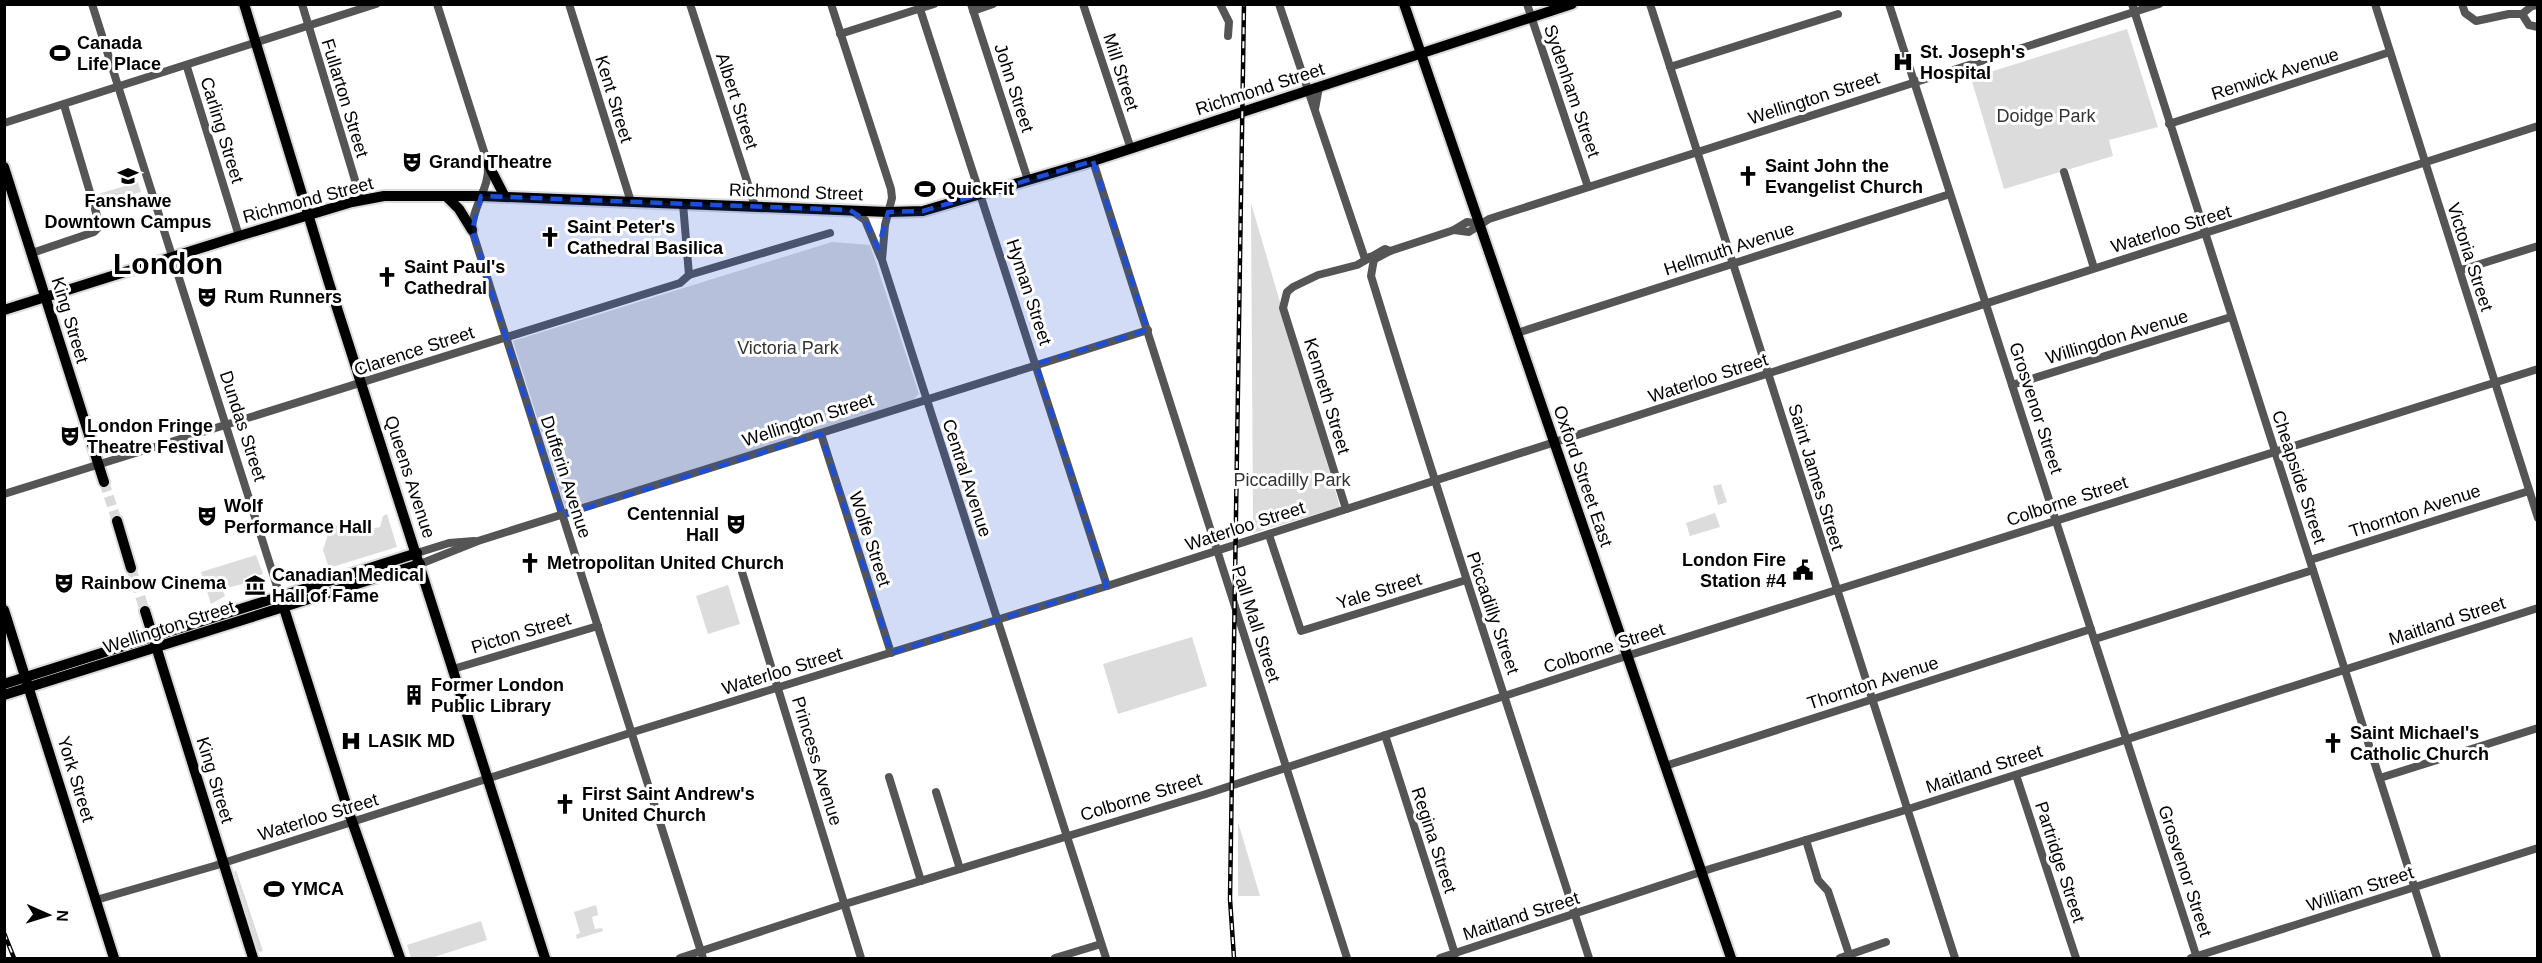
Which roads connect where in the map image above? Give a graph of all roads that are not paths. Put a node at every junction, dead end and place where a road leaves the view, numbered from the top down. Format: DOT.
graph roads {
  1 [pos="92,4"];
  2 [pos="244,4"];
  3 [pos="302,4"];
  4 [pos="376,4"];
  5 [pos="437,4"];
  6 [pos="569,4"];
  7 [pos="690,4"];
  8 [pos="831,4"];
  9 [pos="934,4"];
  10 [pos="993,4"];
  11 [pos="1083,4"];
  12 [pos="1220,4"];
  13 [pos="1279,4"];
  14 [pos="1404,4"];
  15 [pos="1527,4"];
  16 [pos="1572,4"];
  17 [pos="1650,4"];
  18 [pos="1889,4"];
  19 [pos="2159,4"];
  20 [pos="2375,4"];
  21 [pos="2462,4"];
  22 [pos="2538,5"];
  23 [pos="972,8"];
  24 [pos="2133,8"];
  25 [pos="920,9"];
  26 [pos="1838,14"];
  27 [pos="2523,14"];
  28 [pos="1531,17"];
  29 [pos="308,27"];
  30 [pos="2538,27"];
  31 [pos="840,34"];
  32 [pos="1228,36"];
  33 [pos="257,44"];
  34 [pos="2390,52"];
  35 [pos="1420,54"];
  36 [pos="187,67"];
  37 [pos="1670,67"];
  38 [pos="1916,82"];
  39 [pos="1319,87"];
  40 [pos="118,88"];
  41 [pos="1307,91"];
  42 [pos="64,105"];
  43 [pos="1316,109"];
  44 [pos="4,123"];
  45 [pos="2169,124"];
  46 [pos="2538,126"];
  47 [pos="1131,149"];
  48 [pos="1697,153"];
  49 [pos="1093,161"];
  50 [pos="2425,162"];
  51 [pos="488,164"];
  52 [pos="4,167"];
  53 [pos="2064,172"];
  54 [pos="1028,180"];
  55 [pos="1588,187"];
  56 [pos="981,193"];
  57 [pos="1950,194"];
  58 [pos="446,196"];
  59 [pos="481,196"];
  60 [pos="505,197"];
  61 [pos="361,200"];
  62 [pos="631,202"];
  63 [pos="683,204"];
  64 [pos="755,206"];
  65 [pos="850,210"];
  66 [pos="888,212"];
  67 [pos="310,216"];
  68 [pos="1479,224"];
  69 [pos="472,230"];
  70 [pos="830,233"];
  71 [pos="2205,234"];
  72 [pos="239,236"];
  73 [pos="2538,246"];
  74 [pos="32,254"];
  75 [pos="172,257"];
  76 [pos="882,260"];
  77 [pos="1366,260"];
  78 [pos="1732,263"];
  79 [pos="2094,268"];
  80 [pos="2461,270"];
  81 [pos="689,275"];
  82 [pos="1371,276"];
  83 [pos="1287,292"];
  84 [pos="46,297"];
  85 [pos="1986,303"];
  86 [pos="4,310"];
  87 [pos="2231,317"];
  88 [pos="1148,330"];
  89 [pos="1517,333"];
  90 [pos="506,337"];
  91 [pos="1036,364"];
  92 [pos="2538,369"];
  93 [pos="1768,374"];
  94 [pos="362,382"];
  95 [pos="2495,382"];
  96 [pos="2012,385"];
  97 [pos="925,401"];
  98 [pos="226,425"];
  99 [pos="821,434"];
  100 [pos="1554,442"];
  101 [pos="2275,451"];
  102 [pos="97,466"];
  103 [pos="1434,479"];
  104 [pos="104,482"];
  105 [pos="2529,491"];
  106 [pos="4,494"];
  107 [pos="1346,508"];
  108 [pos="562,516"];
  109 [pos="2538,518"];
  110 [pos="117,521"];
  111 [pos="2056,521"];
  112 [pos="1269,535"];
  113 [pos="478,541"];
  114 [pos="1216,550"];
  115 [pos="417,553"];
  116 [pos="2310,561"];
  117 [pos="420,564"];
  118 [pos="131,567"];
  119 [pos="2313,570"];
  120 [pos="742,572"];
  121 [pos="1466,580"];
  122 [pos="1107,586"];
  123 [pos="1836,590"];
  124 [pos="280,596"];
  125 [pos="284,607"];
  126 [pos="2538,608"];
  127 [pos="4,610"];
  128 [pos="145,611"];
  129 [pos="998,619"];
  130 [pos="598,626"];
  131 [pos="2091,629"];
  132 [pos="2095,639"];
  133 [pos="156,643"];
  134 [pos="891,653"];
  135 [pos="1627,656"];
  136 [pos="20,658"];
  137 [pos="453,669"];
  138 [pos="47,670"];
  139 [pos="2345,670"];
  140 [pos="28,682"];
  141 [pos="4,684"];
  142 [pos="779,689"];
  143 [pos="4,695"];
  144 [pos="1505,696"];
  145 [pos="1872,699"];
  146 [pos="2538,729"];
  147 [pos="630,733"];
  148 [pos="1384,735"];
  149 [pos="2127,739"];
  150 [pos="1665,766"];
  151 [pos="1286,767"];
  152 [pos="2016,775"];
  153 [pos="888,777"];
  154 [pos="2380,778"];
  155 [pos="488,779"];
  156 [pos="936,792"];
  157 [pos="1907,810"];
  158 [pos="353,822"];
  159 [pos="1065,836"];
  160 [pos="1806,840"];
  161 [pos="2538,848"];
  162 [pos="224,862"];
  163 [pos="960,869"];
  164 [pos="1701,873"];
  165 [pos="921,881"];
  166 [pos="2414,887"];
  167 [pos="96,900"];
  168 [pos="845,904"];
  169 [pos="1575,914"];
  170 [pos="1886,942"];
  171 [pos="1101,944"];
  172 [pos="1455,954"];
  173 [pos="1849,954"];
  174 [pos="701,955"];
  175 [pos="114,958"];
  176 [pos="253,958"];
  177 [pos="400,958"];
  178 [pos="545,958"];
  179 [pos="680,958"];
  180 [pos="861,958"];
  181 [pos="1055,958"];
  182 [pos="1106,958"];
  183 [pos="1347,958"];
  184 [pos="1440,958"];
  185 [pos="1589,958"];
  186 [pos="1731,958"];
  187 [pos="1840,958"];
  188 [pos="1954,958"];
  189 [pos="2076,958"];
  190 [pos="2195,958"];
  191 [pos="2437,958"];
  1 -- 40 [label="street, Dundas Street"];
  2 -- 33 [label="main road, Queens Avenue"];
  3 -- 29 [label="street, Fullarton Street"];
  4 -- 29 [label="street"];
  5 -- 51 [label="street"];
  6 -- 62 [label="street, Kent Street"];
  7 -- 64 [label="street, Albert Street"];
  8 -- 31 [label="street, Central Avenue"];
  9 -- 25 [label="street"];
  10 -- 23 [label="street"];
  11 -- 47 [label="street, Mill Street"];
  12 -- 32 [label="street"];
  13 -- 41 [label="street, Piccadilly Street"];
  14 -- 35 [label="main road, Oxford Street East"];
  15 -- 28 [label="street, Sydenham Street"];
  16 -- 28 [label="main road, Richmond Street"];
  17 -- 37 [label="street, Saint James Street"];
  18 -- 38 [label="street, Grosvenor Street"];
  19 -- 24 [label="street, Wellington Street"];
  20 -- 34 [label="street, Victoria Street"];
  21 -- 27 [label="street"];
  22 -- 27 [label="street"];
  23 -- 54 [label="street, John Street"];
  24 -- 38 [label="street, Wellington Street"];
  24 -- 45 [label="street, Cheapside Street"];
  25 -- 31 [label="street"];
  25 -- 56 [label="street, Hyman Street"];
  26 -- 37 [label="street"];
  27 -- 30 [label="street"];
  28 -- 35 [label="main road, Richmond Street"];
  28 -- 55 [label="street, Sydenham Street"];
  29 -- 33 [label="street"];
  29 -- 61 [label="street, Fullarton Street"];
  31 -- 66 [label="street, Central Avenue"];
  33 -- 36 [label="street"];
  33 -- 67 [label="main road, Queens Avenue"];
  34 -- 45 [label="street, Renwick Avenue"];
  34 -- 50 [label="street, Victoria Street"];
  35 -- 39 [label="main road, Richmond Street"];
  35 -- 68 [label="main road, Oxford Street East"];
  36 -- 40 [label="street"];
  36 -- 72 [label="street, Carling Street"];
  37 -- 48 [label="street, Saint James Street"];
  38 -- 48 [label="street, Wellington Street"];
  38 -- 57 [label="street, Grosvenor Street"];
  39 -- 41 [label="main road, Richmond Street"];
  39 -- 43 [label="street, Piccadilly Street"];
  40 -- 42 [label="street"];
  40 -- 75 [label="street, Dundas Street"];
  41 -- 43 [label="street, Piccadilly Street"];
  41 -- 47 [label="main road, Richmond Street"];
  42 -- 44 [label="street"];
  42 -- 74 [label="street"];
  43 -- 77 [label="street, Piccadilly Street"];
  45 -- 71 [label="street, Cheapside Street"];
  46 -- 50 [label="street, Waterloo Street"];
  47 -- 49 [label="main road, Richmond Street"];
  48 -- 55 [label="street, Wellington Street"];
  48 -- 78 [label="street, Saint James Street"];
  49 -- 54 [label="main road, Richmond Street"];
  49 -- 88 [label="street, Pall Mall Street"];
  50 -- 71 [label="street, Waterloo Street"];
  50 -- 80 [label="street, Victoria Street"];
  51 -- 59 [label="street"];
  51 -- 60 [label="main road"];
  52 -- 74 [label="main road, King Street"];
  53 -- 79 [label="street"];
  54 -- 56 [label="main road, Richmond Street"];
  55 -- 68 [label="street, Wellington Street"];
  56 -- 66 [label="main road, Richmond Street"];
  56 -- 91 [label="street, Hyman Street"];
  57 -- 78 [label="street, Hellmuth Avenue"];
  57 -- 85 [label="street, Grosvenor Street"];
  58 -- 59 [label="main road, Richmond Street"];
  58 -- 61 [label="main road, Richmond Street"];
  58 -- 69 [label="main road"];
  59 -- 60 [label="main road, Richmond Street"];
  59 -- 69 [label="street"];
  60 -- 62 [label="main road, Richmond Street"];
  61 -- 67 [label="main road, Richmond Street"];
  62 -- 63 [label="main road, Richmond Street"];
  63 -- 64 [label="main road, Richmond Street"];
  63 -- 81 [label="street"];
  64 -- 65 [label="main road, Richmond Street"];
  65 -- 66 [label="main road, Richmond Street"];
  65 -- 76 [label="street"];
  66 -- 76 [label="street, Central Avenue"];
  67 -- 72 [label="main road, Richmond Street"];
  67 -- 94 [label="main road, Queens Avenue"];
  68 -- 77 [label="street, Wellington Street"];
  68 -- 89 [label="main road, Oxford Street East"];
  69 -- 90 [label="street, Dufferin Avenue"];
  70 -- 81 [label="street, Clarence Street"];
  71 -- 79 [label="street, Waterloo Street"];
  71 -- 87 [label="street, Cheapside Street"];
  72 -- 75 [label="main road, Richmond Street"];
  73 -- 80 [label="street"];
  74 -- 84 [label="main road, King Street"];
  75 -- 84 [label="main road, Richmond Street"];
  75 -- 98 [label="street, Dundas Street"];
  76 -- 97 [label="street, Central Avenue"];
  77 -- 82 [label="street"];
  77 -- 82 [label="street, Piccadilly Street"];
  77 -- 83 [label="street, Wellington Street"];
  78 -- 89 [label="street, Hellmuth Avenue"];
  78 -- 93 [label="street, Saint James Street"];
  79 -- 85 [label="street, Waterloo Street"];
  80 -- 95 [label="street, Victoria Street"];
  81 -- 90 [label="street, Clarence Street"];
  82 -- 103 [label="street, Piccadilly Street"];
  83 -- 107 [label="street, Kenneth Street"];
  84 -- 86 [label="main road, Richmond Street"];
  84 -- 102 [label="main road, King Street"];
  85 -- 93 [label="street, Waterloo Street"];
  85 -- 96 [label="street, Grosvenor Street"];
  87 -- 96 [label="street, Willingdon Avenue"];
  87 -- 101 [label="street, Cheapside Street"];
  88 -- 91 [label="street, Wellington Street"];
  88 -- 114 [label="street, Pall Mall Street"];
  89 -- 100 [label="main road, Oxford Street East"];
  90 -- 94 [label="street, Clarence Street"];
  90 -- 108 [label="street, Dufferin Avenue"];
  91 -- 97 [label="street, Wellington Street"];
  91 -- 122 [label="street, Hyman Street"];
  92 -- 95 [label="street, Colborne Street"];
  93 -- 100 [label="street, Waterloo Street"];
  93 -- 123 [label="street, Saint James Street"];
  94 -- 98 [label="street, Clarence Street"];
  94 -- 115 [label="main road, Queens Avenue"];
  95 -- 101 [label="street, Colborne Street"];
  95 -- 105 [label="street, Victoria Street"];
  96 -- 111 [label="street, Grosvenor Street"];
  97 -- 99 [label="street, Wellington Street"];
  97 -- 129 [label="street, Central Avenue"];
  98 -- 102 [label="street, Clarence Street"];
  98 -- 124 [label="street, Dundas Street"];
  99 -- 108 [label="street, Wellington Street"];
  99 -- 134 [label="street, Wolfe Street"];
  100 -- 103 [label="street, Waterloo Street"];
  100 -- 135 [label="main road, Oxford Street East"];
  101 -- 111 [label="street, Colborne Street"];
  101 -- 116 [label="street, Cheapside Street"];
  102 -- 104 [label="main road, King Street"];
  102 -- 106 [label="street, Clarence Street"];
  103 -- 107 [label="street, Waterloo Street"];
  103 -- 121 [label="street, Piccadilly Street"];
  105 -- 109 [label="street, Victoria Street"];
  105 -- 116 [label="street, Thornton Avenue"];
  107 -- 112 [label="street, Waterloo Street"];
  108 -- 113 [label="street, Wellington Street"];
  108 -- 130 [label="street, Dufferin Avenue"];
  110 -- 118 [label="main road"];
  111 -- 123 [label="street, Colborne Street"];
  111 -- 131 [label="street, Grosvenor Street"];
  112 -- 114 [label="street, Waterloo Street"];
  112 -- 121 [label="street, Yale Street"];
  113 -- 115 [label="street, Wellington Street"];
  113 -- 117 [label="street, Wellington Street"];
  114 -- 122 [label="street, Waterloo Street"];
  114 -- 151 [label="street, Pall Mall Street"];
  115 -- 117 [label="main road, Queens Avenue"];
  115 -- 124 [label="main road, Wellington Street"];
  116 -- 119 [label="street, Cheapside Street"];
  117 -- 125 [label="main road, Wellington Street"];
  117 -- 137 [label="main road, Queens Avenue"];
  119 -- 132 [label="street"];
  119 -- 139 [label="street, Cheapside Street"];
  120 -- 142 [label="street, Princess Avenue"];
  121 -- 144 [label="street, Piccadilly Street"];
  122 -- 129 [label="street, Waterloo Street"];
  123 -- 135 [label="street, Colborne Street"];
  123 -- 145 [label="street, Saint James Street"];
  124 -- 125 [label="main road, Dundas Street"];
  124 -- 133 [label="main road, Wellington Street"];
  125 -- 133 [label="main road, Wellington Street"];
  125 -- 158 [label="main road, Dundas Street"];
  126 -- 139 [label="street, Maitland Street"];
  127 -- 136 [label="main road, York Street"];
  128 -- 133 [label="main road, King Street"];
  129 -- 134 [label="street, Waterloo Street"];
  129 -- 159 [label="street, Central Avenue"];
  130 -- 137 [label="street, Picton Street"];
  130 -- 147 [label="street, Dufferin Avenue"];
  131 -- 132 [label="street, Grosvenor Street"];
  131 -- 145 [label="street, Thornton Avenue"];
  132 -- 149 [label="street, Grosvenor Street"];
  133 -- 138 [label="main road, Wellington Street"];
  133 -- 140 [label="main road, Wellington Street"];
  133 -- 162 [label="main road, King Street"];
  134 -- 142 [label="street, Waterloo Street"];
  135 -- 144 [label="street, Colborne Street"];
  135 -- 150 [label="main road, Oxford Street East"];
  136 -- 138 [label="main road"];
  136 -- 140 [label="main road, York Street"];
  137 -- 155 [label="main road, Queens Avenue"];
  138 -- 140 [label="main road, Wellington Street"];
  139 -- 149 [label="street, Maitland Street"];
  139 -- 154 [label="street, Cheapside Street"];
  140 -- 141 [label="main road, Wellington Street"];
  140 -- 143 [label="main road, Wellington Street"];
  140 -- 167 [label="main road, York Street"];
  142 -- 147 [label="street, Waterloo Street"];
  142 -- 168 [label="street, Princess Avenue"];
  144 -- 148 [label="street, Colborne Street"];
  144 -- 169 [label="street, Piccadilly Street"];
  145 -- 150 [label="street, Thornton Avenue"];
  145 -- 157 [label="street, Saint James Street"];
  146 -- 154 [label="street"];
  147 -- 155 [label="street, Waterloo Street"];
  147 -- 174 [label="street, Dufferin Avenue"];
  148 -- 151 [label="street, Colborne Street"];
  148 -- 172 [label="street, Regina Street"];
  149 -- 152 [label="street, Maitland Street"];
  149 -- 190 [label="street, Grosvenor Street"];
  150 -- 164 [label="main road, Oxford Street East"];
  151 -- 159 [label="street, Colborne Street"];
  151 -- 183 [label="street, Pall Mall Street"];
  152 -- 157 [label="street, Maitland Street"];
  152 -- 189 [label="street, Partridge Street"];
  153 -- 165 [label="street"];
  154 -- 166 [label="street, Cheapside Street"];
  155 -- 158 [label="street, Waterloo Street"];
  155 -- 178 [label="main road, Queens Avenue"];
  156 -- 163 [label="street"];
  157 -- 160 [label="street, Maitland Street"];
  157 -- 188 [label="street, Saint James Street"];
  158 -- 162 [label="street, Waterloo Street"];
  158 -- 177 [label="main road, Dundas Street"];
  159 -- 163 [label="street, Colborne Street"];
  159 -- 171 [label="street, Central Avenue"];
  160 -- 164 [label="street, Maitland Street"];
  160 -- 173 [label="street"];
  161 -- 166 [label="street, William Street"];
  162 -- 167 [label="street, Waterloo Street"];
  162 -- 176 [label="main road, King Street"];
  163 -- 165 [label="street, Colborne Street"];
  164 -- 169 [label="street, Maitland Street"];
  164 -- 186 [label="main road, Oxford Street East"];
  165 -- 168 [label="street, Colborne Street"];
  166 -- 190 [label="street, William Street"];
  166 -- 191 [label="street, Cheapside Street"];
  167 -- 175 [label="main road, York Street"];
  168 -- 174 [label="street, Colborne Street"];
  168 -- 180 [label="street, Princess Avenue"];
  169 -- 172 [label="street, Maitland Street"];
  169 -- 185 [label="street, Piccadilly Street"];
  170 -- 173 [label="street"];
  171 -- 181 [label="street"];
  171 -- 182 [label="street, Central Avenue"];
  172 -- 184 [label="street, Maitland Street"];
  173 -- 187 [label="street"];
  174 -- 179 [label="street, Colborne Street"];
}
